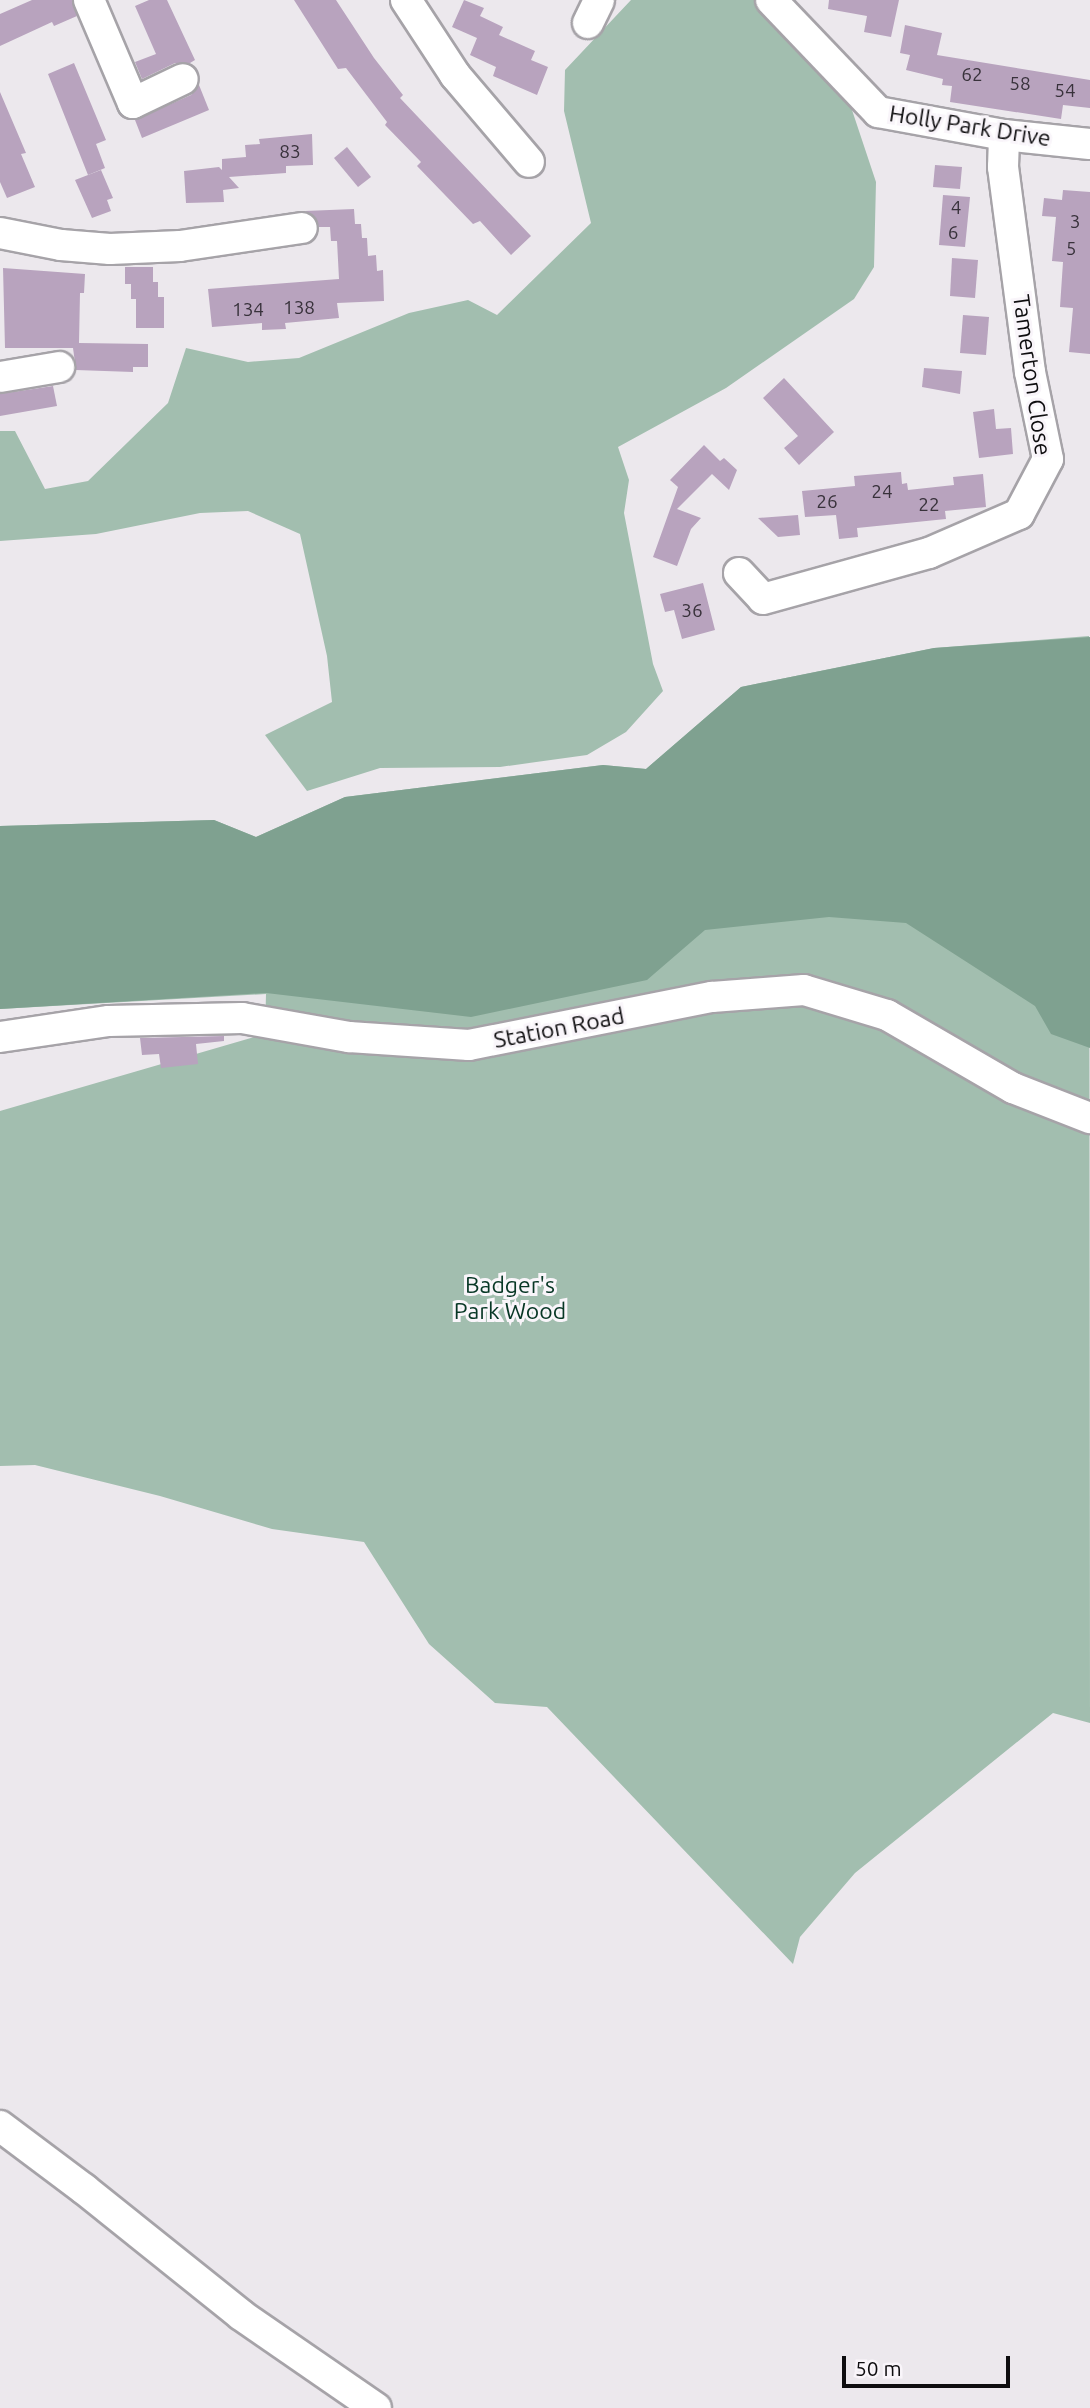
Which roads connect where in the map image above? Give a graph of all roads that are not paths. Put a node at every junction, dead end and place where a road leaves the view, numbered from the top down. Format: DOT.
graph roads {
  1 [pos="89,0"];
  2 [pos="406,0"];
  3 [pos="771,0"];
  4 [pos="183,79"];
  5 [pos="1004,135"];
  6 [pos="1090,144"];
  7 [pos="529,162"];
  8 [pos="302,228"];
  9 [pos="0,233"];
  10 [pos="59,366"];
  11 [pos="0,377"];
  12 [pos="739,573"];
  13 [pos="0,1037"];
  14 [pos="1090,1118"];
  15 [pos="0,2126"];
  16 [pos="376,2408"];
  1 -- 4 [label="street"];
  2 -- 7 [label="street"];
  3 -- 5 [label="street, Holly Park Drive"];
  5 -- 6 [label="street, Holly Park Drive"];
  5 -- 12 [label="street, Tamerton Close"];
  8 -- 9 [label="street"];
  10 -- 11 [label="street"];
  13 -- 14 [label="street, Station Road"];
  15 -- 16 [label="street"];
}
